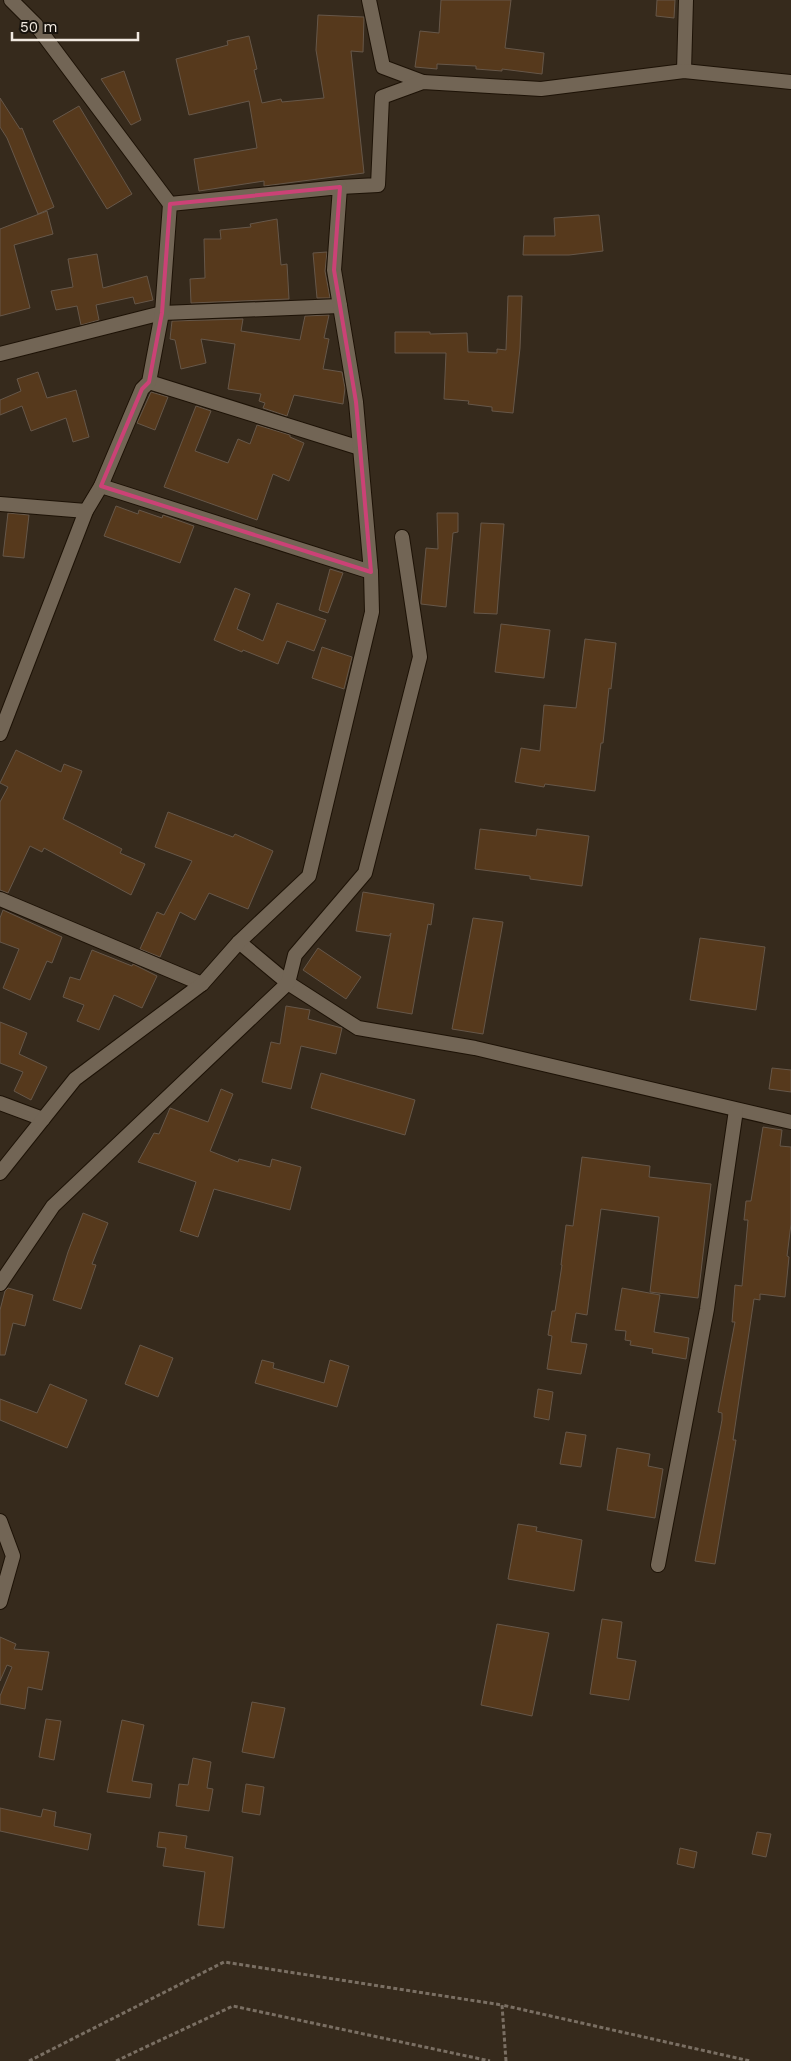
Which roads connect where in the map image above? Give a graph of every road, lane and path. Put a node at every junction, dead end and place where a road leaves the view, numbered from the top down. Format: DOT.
graph roads {
  1 [pos="11,0"];
  2 [pos="369,0"];
  3 [pos="686,0"];
  4 [pos="684,71"];
  5 [pos="423,82"];
  6 [pos="791,82"];
  7 [pos="340,187"];
  8 [pos="170,204"];
  9 [pos="340,306"];
  10 [pos="162,313"];
  11 [pos="0,354"];
  12 [pos="149,382"];
  13 [pos="360,448"];
  14 [pos="101,486"];
  15 [pos="0,504"];
  16 [pos="86,511"];
  17 [pos="402,537"];
  18 [pos="371,572"];
  19 [pos="0,734"];
  20 [pos="0,899"];
  21 [pos="239,942"];
  22 [pos="288,983"];
  23 [pos="202,984"];
  24 [pos="0,1103"];
  25 [pos="736,1110"];
  26 [pos="43,1119"];
  27 [pos="791,1122"];
  28 [pos="0,1173"];
  29 [pos="0,1284"];
  30 [pos="0,1521"];
  31 [pos="658,1565"];
  32 [pos="0,1602"];
  33 [pos="502,2005"];
  34 [pos="29,2061"];
  35 [pos="116,2061"];
  36 [pos="490,2061"];
  37 [pos="506,2061"];
  38 [pos="750,2061"];
  1 -- 8 [label="street"];
  2 -- 5 [label="street"];
  3 -- 4 [label="street"];
  4 -- 5 [label="street"];
  4 -- 6 [label="street"];
  5 -- 7 [label="street"];
  7 -- 8 [label="street"];
  7 -- 9 [label="street"];
  8 -- 10 [label="street"];
  9 -- 10 [label="street"];
  9 -- 13 [label="street"];
  10 -- 11 [label="street"];
  10 -- 12 [label="street"];
  12 -- 13 [label="street"];
  12 -- 14 [label="street"];
  13 -- 18 [label="street"];
  14 -- 16 [label="street"];
  14 -- 18 [label="street"];
  15 -- 16 [label="street"];
  16 -- 19 [label="street"];
  17 -- 22 [label="street"];
  18 -- 21 [label="street"];
  20 -- 23 [label="street"];
  21 -- 22 [label="street"];
  21 -- 23 [label="street"];
  22 -- 25 [label="street"];
  22 -- 29 [label="street"];
  23 -- 26 [label="street"];
  24 -- 26 [label="street"];
  25 -- 27 [label="street"];
  25 -- 31 [label="street"];
  26 -- 28 [label="street"];
  30 -- 32 [label="street"];
  33 -- 34 [label="path"];
  33 -- 37 [label="path"];
  33 -- 38 [label="path"];
  35 -- 36 [label="path"];
}
